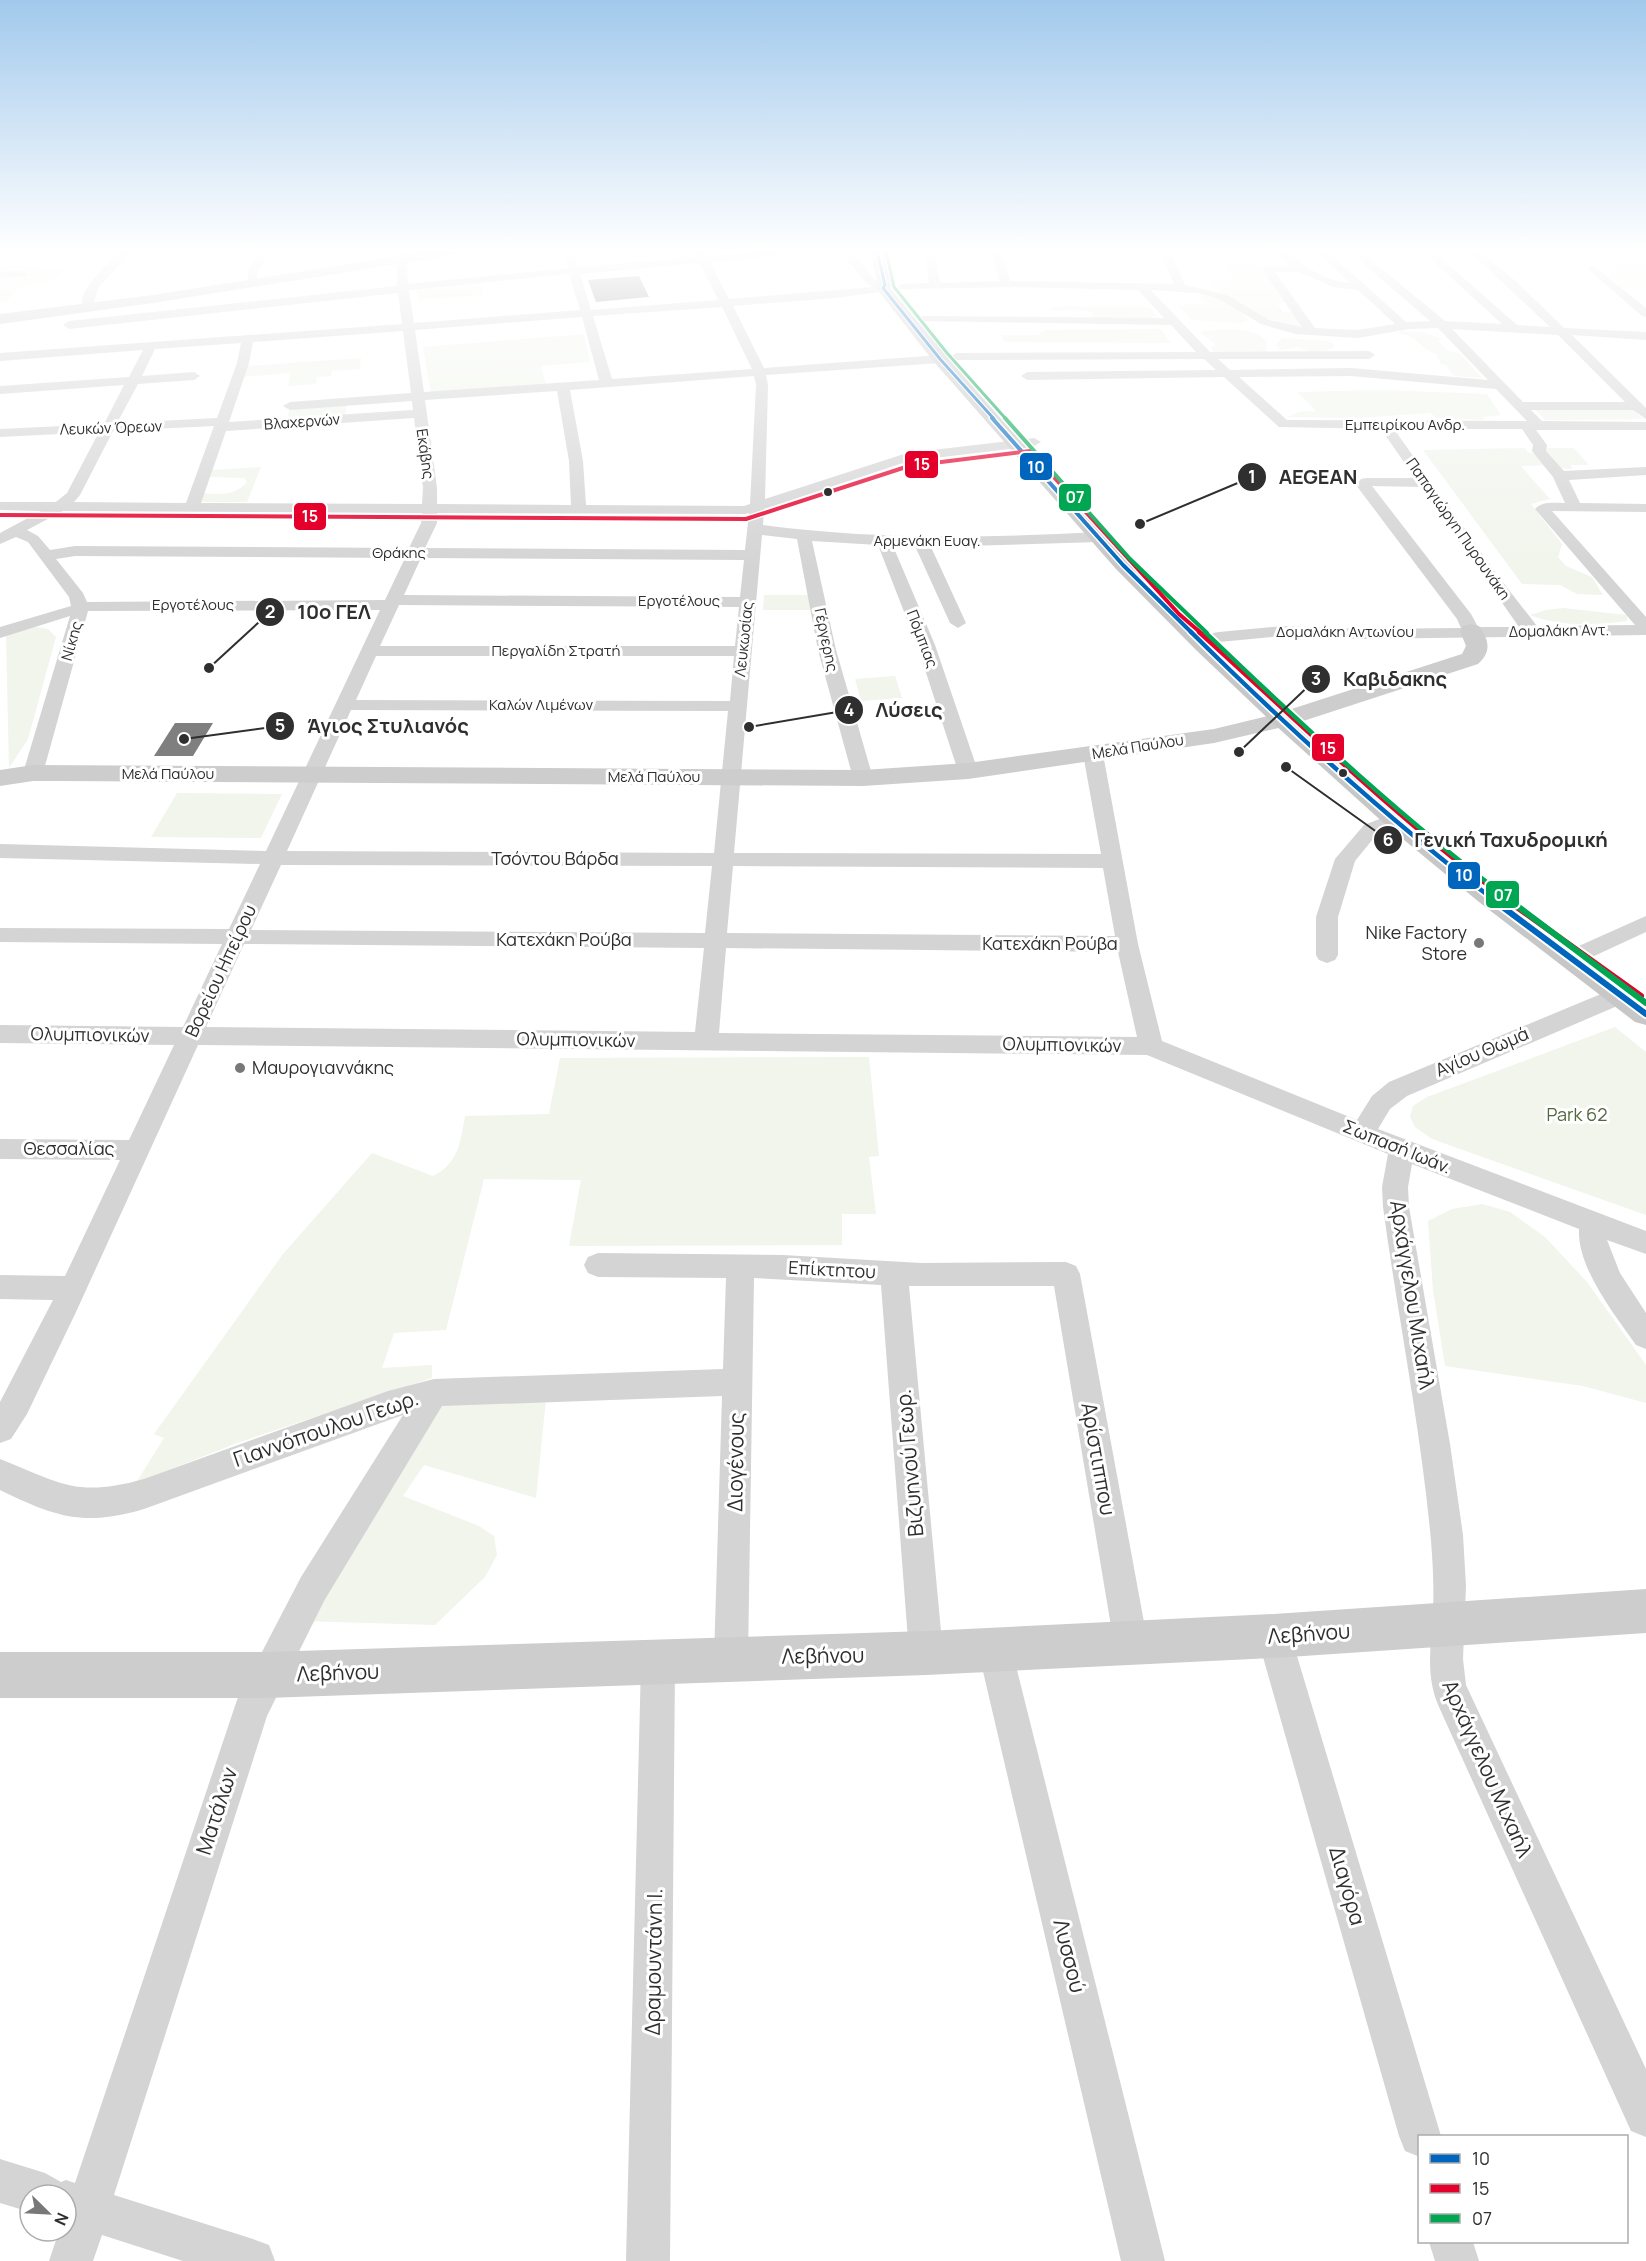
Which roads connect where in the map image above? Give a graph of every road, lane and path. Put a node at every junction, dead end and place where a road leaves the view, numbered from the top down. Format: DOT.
graph roads {
  1 [pos="1208,356"];
  2 [pos="146,357"];
  3 [pos="244,357"];
  4 [pos="412,357"];
  5 [pos="599,357"];
  6 [pos="752,357"];
  7 [pos="1141,357"];
  8 [pos="1370,357"];
  9 [pos="1472,357"];
  10 [pos="1586,357"];
  11 [pos="948,358"];
  12 [pos="760,372"];
  13 [pos="1229,375"];
  14 [pos="1384,375"];
  15 [pos="194,376"];
  16 [pos="1027,376"];
  17 [pos="134,380"];
  18 [pos="607,384"];
  19 [pos="1499,385"];
  20 [pos="563,387"];
  21 [pos="0,390"];
  22 [pos="418,397"];
  23 [pos="290,405"];
  24 [pos="201,406"];
  25 [pos="1520,406"];
  26 [pos="1635,406"];
  27 [pos="420,414"];
  28 [pos="1646,415"];
  29 [pos="195,424"];
  30 [pos="221,424"];
  31 [pos="1385,425"];
  32 [pos="1646,426"];
  33 [pos="1533,427"];
  34 [pos="109,428"];
  35 [pos="0,433"];
  36 [pos="1025,443"];
  37 [pos="1646,471"];
  38 [pos="1614,474"];
  39 [pos="1560,476"];
  40 [pos="1426,483"];
  41 [pos="0,506"];
  42 [pos="59,507"];
  43 [pos="192,507"];
  44 [pos="1574,507"];
  45 [pos="431,508"];
  46 [pos="757,508"];
  47 [pos="579,509"];
  48 [pos="1646,509"];
  49 [pos="755,529"];
  50 [pos="16,531"];
  51 [pos="804,537"];
  52 [pos="1099,537"];
  53 [pos="0,539"];
  54 [pos="884,542"];
  55 [pos="921,542"];
  56 [pos="415,553"];
  57 [pos="753,555"];
  58 [pos="45,556"];
  59 [pos="392,602"];
  60 [pos="748,602"];
  61 [pos="80,607"];
  62 [pos="958,623"];
  63 [pos="1646,628"];
  64 [pos="1471,631"];
  65 [pos="1532,632"];
  66 [pos="0,633"];
  67 [pos="1219,638"];
  68 [pos="370,651"];
  69 [pos="743,651"];
  70 [pos="345,705"];
  71 [pos="737,706"];
  72 [pos="1293,717"];
  73 [pos="1093,754"];
  74 [pos="968,771"];
  75 [pos="33,773"];
  76 [pos="312,775"];
  77 [pos="733,777"];
  78 [pos="863,778"];
  79 [pos="1,779"];
  80 [pos="1395,819"];
  81 [pos="0,851"];
  82 [pos="274,858"];
  83 [pos="723,860"];
  84 [pos="1111,861"];
  85 [pos="1646,923"];
  86 [pos="0,935"];
  87 [pos="236,937"];
  88 [pos="716,941"];
  89 [pos="1127,944"];
  90 [pos="1580,953"];
  91 [pos="1327,955"];
  92 [pos="1646,989"];
  93 [pos="1621,995"];
  94 [pos="1646,1014"];
  95 [pos="0,1034"];
  96 [pos="191,1036"];
  97 [pos="706,1041"];
  98 [pos="1151,1046"];
  99 [pos="1364,1133"];
  100 [pos="0,1149"];
  101 [pos="1402,1149"];
  102 [pos="137,1150"];
  103 [pos="1593,1222"];
  104 [pos="1646,1243"];
  105 [pos="598,1265"];
  106 [pos="740,1266"];
  107 [pos="894,1274"];
  108 [pos="1066,1274"];
  109 [pos="0,1287"];
  110 [pos="73,1288"];
  111 [pos="1646,1336"];
  112 [pos="737,1382"];
  113 [pos="434,1393"];
  114 [pos="0,1429"];
  115 [pos="0,1474"];
  116 [pos="1646,1611"];
  117 [pos="1449,1623"];
  118 [pos="1274,1636"];
  119 [pos="1131,1644"];
  120 [pos="995,1650"];
  121 [pos="927,1653"];
  122 [pos="731,1658"];
  123 [pos="658,1663"];
  124 [pos="0,1675"];
  125 [pos="266,1675"];
  126 [pos="1646,2116"];
  127 [pos="1420,2135"];
  128 [pos="0,2181"];
  129 [pos="18,2187"];
  130 [pos="78,2202"];
  131 [pos="78,2205"];
  132 [pos="72,2243"];
  133 [pos="1452,2243"];
  134 [pos="70,2261"];
  135 [pos="253,2261"];
  136 [pos="648,2261"];
  137 [pos="1143,2261"];
  138 [pos="1457,2261"];
  1 -- 13 [label="street"];
  2 -- 17 [label="street"];
  3 -- 30 [label="street"];
  4 -- 22 [label="street, Εκάβης"];
  5 -- 18 [label="street"];
  6 -- 12 [label="street, Λευκωσίας"];
  7 -- 11 [label="street"];
  8 -- 14 [label="street"];
  9 -- 19 [label="street"];
  10 -- 26 [label="street"];
  11 -- 12 [label="street"];
  11 -- 36 [label="main road"];
  12 -- 18 [label="street"];
  12 -- 46 [label="street, Λευκωσίας"];
  13 -- 14 [label="street"];
  13 -- 16 [label="street"];
  13 -- 31 [label="street, Εμπειρίκου Ανδρ."];
  14 -- 19 [label="street"];
  15 -- 17 [label="street"];
  17 -- 21 [label="street"];
  17 -- 34 [label="street"];
  18 -- 20 [label="street"];
  19 -- 25 [label="street"];
  20 -- 22 [label="street"];
  20 -- 47 [label="street"];
  22 -- 23 [label="street"];
  22 -- 27 [label="street, Εκάβης"];
  24 -- 29 [label="street"];
  25 -- 26 [label="street"];
  25 -- 33 [label="street"];
  26 -- 28 [label="street"];
  27 -- 30 [label="street, Βλαχερνών"];
  27 -- 45 [label="street, Εκάβης"];
  29 -- 30 [label="street, Λευκών Όρεων"];
  29 -- 34 [label="street, Λευκών Όρεων"];
  30 -- 43 [label="street"];
  31 -- 33 [label="street, Εμπειρίκου Ανδρ."];
  31 -- 40 [label="street, Παπαγιώργη Πυρουνάκη"];
  32 -- 33 [label="street, Εμπειρίκου Ανδρ."];
  33 -- 39 [label="street"];
  34 -- 35 [label="street, Λευκών Όρεων"];
  34 -- 42 [label="street"];
  36 -- 46 [label="street"];
  36 -- 52 [label="main road"];
  36 -- 67 [label="main road"];
  37 -- 38 [label="street"];
  38 -- 39 [label="street"];
  38 -- 48 [label="street"];
  39 -- 44 [label="street"];
  40 -- 64 [label="street"];
  40 -- 65 [label="street, Παπαγιώργη Πυρουνάκη"];
  41 -- 42 [label="street"];
  42 -- 43 [label="street"];
  42 -- 50 [label="street"];
  43 -- 45 [label="street"];
  44 -- 48 [label="street"];
  44 -- 63 [label="street"];
  45 -- 47 [label="street"];
  45 -- 56 [label="street, Βορείου Ηπείρου"];
  46 -- 47 [label="street"];
  46 -- 49 [label="street, Λευκωσίας"];
  49 -- 51 [label="street, Αρμενάκη Ευαγ."];
  49 -- 57 [label="street, Λευκωσίας"];
  50 -- 53 [label="street"];
  50 -- 58 [label="street, Νίκης"];
  51 -- 54 [label="street, Αρμενάκη Ευαγ."];
  51 -- 78 [label="street, Γέργερης"];
  52 -- 55 [label="street, Αρμενάκη Ευαγ."];
  52 -- 72 [label="main road"];
  54 -- 55 [label="street, Αρμενάκη Ευαγ."];
  54 -- 74 [label="street, Πόμπιας"];
  55 -- 62 [label="street"];
  56 -- 57 [label="street, Θράκης"];
  56 -- 58 [label="street, Θράκης"];
  56 -- 59 [label="street, Βορείου Ηπείρου"];
  57 -- 60 [label="street, Λευκωσίας"];
  58 -- 61 [label="street, Νίκης"];
  59 -- 60 [label="street, Εργοτέλους"];
  59 -- 61 [label="street, Εργοτέλους"];
  59 -- 68 [label="street, Βορείου Ηπείρου"];
  60 -- 69 [label="street, Λευκωσίας"];
  61 -- 66 [label="street, Εργοτέλους"];
  61 -- 75 [label="street, Νίκης"];
  63 -- 65 [label="street, Δομαλάκη Αντ."];
  64 -- 65 [label="street, Δομαλάκη Αντ."];
  64 -- 67 [label="street, Δομαλάκη Αντωνίου"];
  64 -- 72 [label="street, Μελά Παύλου"];
  67 -- 72 [label="main road"];
  68 -- 69 [label="street, Περγαλίδη Στρατή"];
  68 -- 70 [label="street, Βορείου Ηπείρου"];
  69 -- 71 [label="street, Λευκωσίας"];
  70 -- 71 [label="street, Καλών Λιμένων"];
  70 -- 76 [label="street, Βορείου Ηπείρου"];
  71 -- 77 [label="street, Λευκωσίας"];
  72 -- 73 [label="street, Μελά Παύλου"];
  72 -- 80 [label="main road"];
  72 -- 90 [label="main road"];
  73 -- 74 [label="street, Μελά Παύλου"];
  73 -- 84 [label="street"];
  74 -- 78 [label="street, Μελά Παύλου"];
  75 -- 76 [label="street, Μελά Παύλου"];
  75 -- 79 [label="street, Μελά Παύλου"];
  76 -- 77 [label="street, Μελά Παύλου"];
  76 -- 82 [label="street, Βορείου Ηπείρου"];
  77 -- 78 [label="street, Μελά Παύλου"];
  77 -- 83 [label="street, Λευκωσίας"];
  80 -- 90 [label="main road"];
  80 -- 91 [label="street"];
  81 -- 82 [label="street, Τσόντου Βάρδα"];
  82 -- 83 [label="street, Τσόντου Βάρδα"];
  82 -- 87 [label="street, Βορείου Ηπείρου"];
  83 -- 84 [label="street, Τσόντου Βάρδα"];
  83 -- 88 [label="street, Λευκωσίας"];
  84 -- 89 [label="street"];
  85 -- 90 [label="street"];
  86 -- 87 [label="street, Κατεχάκη Ρούβα"];
  87 -- 88 [label="street, Κατεχάκη Ρούβα"];
  87 -- 96 [label="street, Βορείου Ηπείρου"];
  88 -- 89 [label="street, Κατεχάκη Ρούβα"];
  88 -- 97 [label="street, Λευκωσίας"];
  89 -- 98 [label="street"];
  90 -- 92 [label="main road"];
  90 -- 93 [label="main road"];
  93 -- 94 [label="main road"];
  93 -- 99 [label="street, Αγίου Θωμά"];
  95 -- 96 [label="street, Ολυμπιονικών"];
  96 -- 97 [label="street, Ολυμπιονικών"];
  96 -- 102 [label="street, Βορείου Ηπείρου"];
  97 -- 98 [label="street, Ολυμπιονικών"];
  98 -- 99 [label="street, Σωπασή Ιωάν."];
  99 -- 101 [label="street, Σωπασή Ιωάν."];
  100 -- 102 [label="street, Θεσσαλίας"];
  101 -- 103 [label="street, Σωπασή Ιωάν."];
  101 -- 117 [label="street, Αρχάγγελου Μιχαήλ"];
  102 -- 110 [label="street, Βορείου Ηπείρου"];
  103 -- 104 [label="street, Σωπασή Ιωάν."];
  103 -- 111 [label="street"];
  105 -- 106 [label="street, Επίκτητου"];
  106 -- 107 [label="street, Επίκτητου"];
  106 -- 112 [label="street, Διογένους"];
  107 -- 108 [label="street, Επίκτητου"];
  107 -- 121 [label="street, Βιζυηνού Γεωρ."];
  108 -- 119 [label="street, Αρίστιππου"];
  109 -- 110 [label="street"];
  110 -- 114 [label="street, Βορείου Ηπείρου"];
  112 -- 113 [label="street, Γιαννόπουλου Γεωρ."];
  112 -- 122 [label="street, Διογένους"];
  113 -- 115 [label="street, Γιαννόπουλου Γεωρ."];
  113 -- 125 [label="street, Ματάλων"];
  116 -- 117 [label="street, Λεβήνου"];
  117 -- 118 [label="street, Λεβήνου"];
  117 -- 126 [label="street, Αρχάγγελου Μιχαήλ"];
  118 -- 119 [label="street, Λεβήνου"];
  118 -- 127 [label="street, Διαγόρα"];
  119 -- 120 [label="street, Λεβήνου"];
  120 -- 121 [label="street, Λεβήνου"];
  120 -- 137 [label="street, Λυσσού"];
  121 -- 122 [label="street, Λεβήνου"];
  122 -- 123 [label="street, Λεβήνου"];
  123 -- 125 [label="street, Λεβήνου"];
  123 -- 136 [label="street, Δραμουντάνη Ι."];
  124 -- 125 [label="street, Λεβήνου"];
  125 -- 130 [label="street, Ματάλων"];
  128 -- 129 [label="street"];
  131 -- 135 [label="street"];
  132 -- 134 [label="street, Ματάλων"];
  133 -- 138 [label="street"];
}
